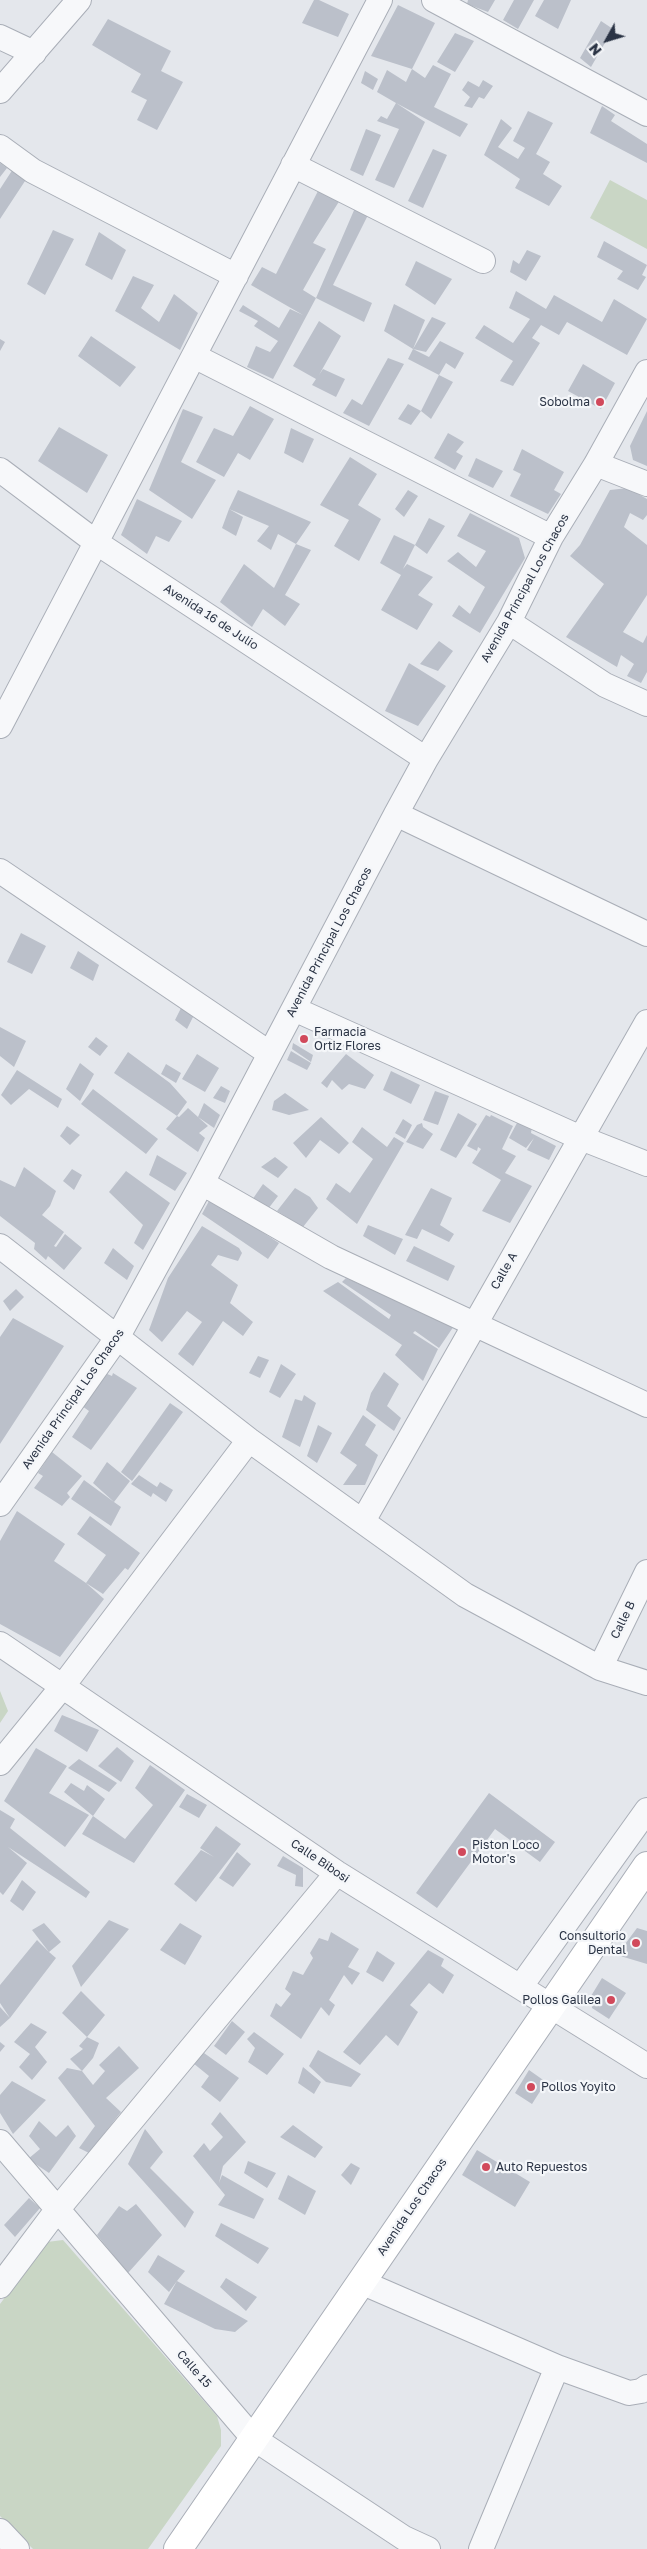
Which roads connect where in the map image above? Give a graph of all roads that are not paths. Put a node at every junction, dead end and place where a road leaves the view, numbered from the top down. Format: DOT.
graph roads {
  1 [pos="79,0"];
  2 [pos="380,0"];
  3 [pos="434,0"];
  4 [pos="0,37"];
  5 [pos="34,53"];
  6 [pos="0,91"];
  7 [pos="647,114"];
  8 [pos="0,147"];
  9 [pos="293,165"];
  10 [pos="483,261"];
  11 [pos="236,276"];
  12 [pos="194,356"];
  13 [pos="647,372"];
  14 [pos="596,464"];
  15 [pos="0,470"];
  16 [pos="647,484"];
  17 [pos="551,537"];
  18 [pos="98,543"];
  19 [pos="509,622"];
  20 [pos="647,704"];
  21 [pos="0,724"];
  22 [pos="426,759"];
  23 [pos="396,814"];
  24 [pos="0,871"];
  25 [pos="647,934"];
  26 [pos="294,1009"];
  27 [pos="647,1022"];
  28 [pos="269,1053"];
  29 [pos="581,1138"];
  30 [pos="647,1164"];
  31 [pos="202,1183"];
  32 [pos="0,1246"];
  33 [pos="475,1323"];
  34 [pos="117,1338"];
  35 [pos="647,1405"];
  36 [pos="249,1440"];
  37 [pos="0,1504"];
  38 [pos="363,1521"];
  39 [pos="647,1572"];
  40 [pos="0,1644"];
  41 [pos="600,1668"];
  42 [pos="647,1683"];
  43 [pos="62,1687"];
  44 [pos="0,1763"];
  45 [pos="647,1810"];
  46 [pos="647,1866"];
  47 [pos="337,1873"];
  48 [pos="521,1986"];
  49 [pos="550,2004"];
  50 [pos="647,2066"];
  51 [pos="0,2142"];
  52 [pos="57,2210"];
  53 [pos="362,2282"];
  54 [pos="0,2286"];
  55 [pos="557,2367"];
  56 [pos="647,2387"];
  57 [pos="253,2438"];
  58 [pos="0,2531"];
  59 [pos="17,2549"];
  60 [pos="178,2549"];
  61 [pos="428,2549"];
  62 [pos="481,2549"];
  1 -- 5 [label="street"];
  2 -- 9 [label="street"];
  3 -- 7 [label="street"];
  4 -- 5 [label="street"];
  5 -- 6 [label="street"];
  8 -- 11 [label="street"];
  9 -- 10 [label="street"];
  9 -- 11 [label="street"];
  11 -- 12 [label="street"];
  12 -- 17 [label="street"];
  12 -- 18 [label="street"];
  13 -- 14 [label="street, Avenida Principal Los Chacos"];
  14 -- 16 [label="street"];
  14 -- 17 [label="street, Avenida Principal Los Chacos"];
  15 -- 18 [label="street, Avenida 16 de Julio"];
  17 -- 19 [label="street, Avenida Principal Los Chacos"];
  18 -- 21 [label="street"];
  18 -- 22 [label="street, Avenida 16 de Julio"];
  19 -- 20 [label="street"];
  19 -- 22 [label="street, Avenida Principal Los Chacos"];
  22 -- 23 [label="street, Avenida Principal Los Chacos"];
  23 -- 25 [label="street"];
  23 -- 26 [label="street, Avenida Principal Los Chacos"];
  24 -- 28 [label="street"];
  26 -- 28 [label="street, Avenida Principal Los Chacos"];
  26 -- 29 [label="street"];
  27 -- 29 [label="street, Calle A"];
  28 -- 31 [label="street, Avenida Principal Los Chacos"];
  29 -- 30 [label="street"];
  29 -- 33 [label="street, Calle A"];
  31 -- 33 [label="street"];
  31 -- 34 [label="street, Avenida Principal Los Chacos"];
  32 -- 34 [label="street"];
  33 -- 35 [label="street"];
  33 -- 38 [label="street, Calle A"];
  34 -- 36 [label="street"];
  34 -- 37 [label="street, Avenida Principal Los Chacos"];
  36 -- 38 [label="street"];
  36 -- 43 [label="street"];
  38 -- 41 [label="street"];
  39 -- 41 [label="street, Calle B"];
  40 -- 43 [label="street, Calle Bibosi"];
  41 -- 42 [label="street"];
  43 -- 44 [label="street"];
  43 -- 47 [label="street, Calle Bibosi"];
  45 -- 48 [label="street"];
  46 -- 49 [label="street, Avenida Los Chacos"];
  47 -- 48 [label="street, Calle Bibosi"];
  47 -- 52 [label="street"];
  48 -- 49 [label="street, Calle Bibosi"];
  49 -- 50 [label="street, Calle Bibosi"];
  49 -- 53 [label="street, Avenida Los Chacos"];
  51 -- 52 [label="street, Calle 15"];
  52 -- 54 [label="street"];
  52 -- 57 [label="street, Calle 15"];
  53 -- 55 [label="street"];
  53 -- 57 [label="street, Avenida Los Chacos"];
  55 -- 56 [label="street"];
  55 -- 62 [label="street"];
  57 -- 60 [label="street, Avenida Los Chacos"];
  57 -- 61 [label="street, Calle 15"];
  58 -- 59 [label="street"];
}
